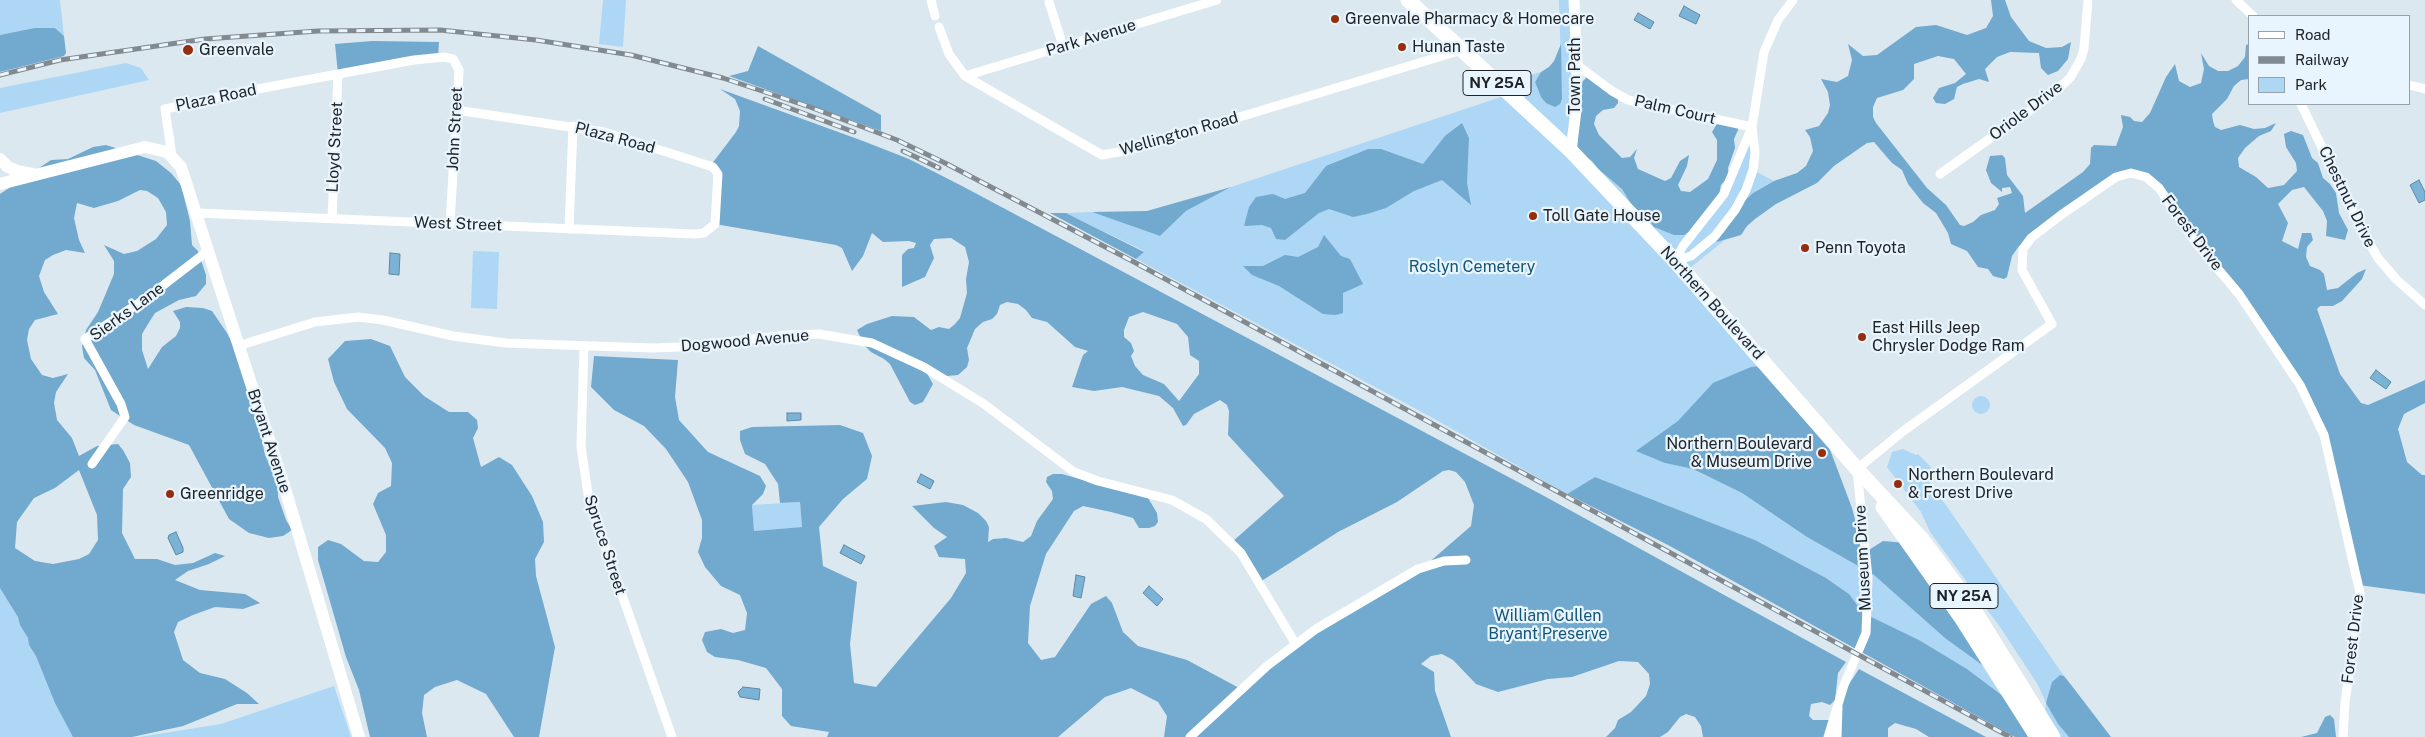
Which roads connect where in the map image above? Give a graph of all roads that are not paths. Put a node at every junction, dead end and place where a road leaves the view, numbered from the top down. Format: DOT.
graph roads {
  1 [pos="930,0"];
  2 [pos="1217,0"];
  3 [pos="1408,0"];
  4 [pos="1574,0"];
  5 [pos="1793,0"];
  6 [pos="2088,0"];
  7 [pos="2236,0"];
  8 [pos="1050,2"];
  9 [pos="2252,15"];
  10 [pos="935,16"];
  11 [pos="939,27"];
  12 [pos="1063,46"];
  13 [pos="1462,50"];
  14 [pos="430,58"];
  15 [pos="1577,65"];
  16 [pos="338,74"];
  17 [pos="965,76"];
  18 [pos="2410,85"];
  19 [pos="2425,89"];
  20 [pos="2306,105"];
  21 [pos="456,110"];
  22 [pos="573,126"];
  23 [pos="1752,127"];
  24 [pos="1571,151"];
  25 [pos="170,154"];
  26 [pos="0,159"];
  27 [pos="1940,174"];
  28 [pos="37,175"];
  29 [pos="0,184"];
  30 [pos="198,213"];
  31 [pos="332,219"];
  32 [pos="450,224"];
  33 [pos="715,224"];
  34 [pos="569,229"];
  35 [pos="209,250"];
  36 [pos="1675,261"];
  37 [pos="2425,305"];
  38 [pos="238,346"];
  39 [pos="584,346"];
  40 [pos="92,464"];
  41 [pos="1857,469"];
  42 [pos="1466,560"];
  43 [pos="1295,643"];
  44 [pos="1838,702"];
  45 [pos="359,737"];
  46 [pos="672,737"];
  47 [pos="1190,737"];
  48 [pos="1828,737"];
  49 [pos="1837,737"];
  50 [pos="2037,737"];
  51 [pos="2054,737"];
  52 [pos="2343,737"];
  1 -- 10 [label="street"];
  2 -- 12 [label="street, Park Avenue"];
  3 -- 13 [label="main road, Northern Boulevard / NY 25A"];
  4 -- 15 [label="street, Town Path"];
  5 -- 23 [label="street"];
  6 -- 27 [label="street, Oriole Drive"];
  7 -- 9 [label="street"];
  8 -- 12 [label="street"];
  11 -- 17 [label="street, Wellington Road"];
  12 -- 17 [label="street, Park Avenue"];
  13 -- 17 [label="street, Wellington Road"];
  13 -- 24 [label="main road, Northern Boulevard / NY 25A"];
  14 -- 16 [label="street, Plaza Road"];
  14 -- 21 [label="street, John Street"];
  15 -- 23 [label="street, Palm Court"];
  15 -- 24 [label="street, Town Path"];
  16 -- 25 [label="street, Plaza Road"];
  16 -- 31 [label="street, Lloyd Street"];
  18 -- 19 [label="street"];
  20 -- 37 [label="street, Chestnut Drive"];
  21 -- 22 [label="street, Plaza Road"];
  21 -- 32 [label="street, John Street"];
  22 -- 33 [label="street, Plaza Road"];
  22 -- 34 [label="street"];
  23 -- 36 [label="street"];
  23 -- 36 [label="street"];
  24 -- 36 [label="main road, Northern Boulevard / NY 25A"];
  25 -- 28 [label="main road"];
  25 -- 30 [label="main road, Bryant Avenue"];
  26 -- 28 [label="main road"];
  28 -- 29 [label="main road"];
  30 -- 31 [label="street, West Street"];
  30 -- 35 [label="main road, Bryant Avenue"];
  31 -- 32 [label="street, West Street"];
  32 -- 34 [label="street, West Street"];
  33 -- 34 [label="street, West Street"];
  35 -- 38 [label="main road, Bryant Avenue"];
  35 -- 40 [label="street, Sierks Lane"];
  36 -- 41 [label="main road, Northern Boulevard / NY 25A"];
  38 -- 39 [label="street, Dogwood Avenue"];
  38 -- 45 [label="main road, Bryant Avenue"];
  39 -- 43 [label="street, Dogwood Avenue"];
  39 -- 46 [label="street, Spruce Street"];
  41 -- 44 [label="street, Museum Drive"];
  41 -- 50 [label="main road, Northern Boulevard / NY 25A"];
  41 -- 51 [label="main road, Northern Boulevard / NY 25A"];
  41 -- 52 [label="street, Forest Drive"];
  42 -- 43 [label="street"];
  43 -- 47 [label="street"];
  44 -- 48 [label="street, Museum Drive"];
  44 -- 49 [label="street, Museum Drive"];
}
